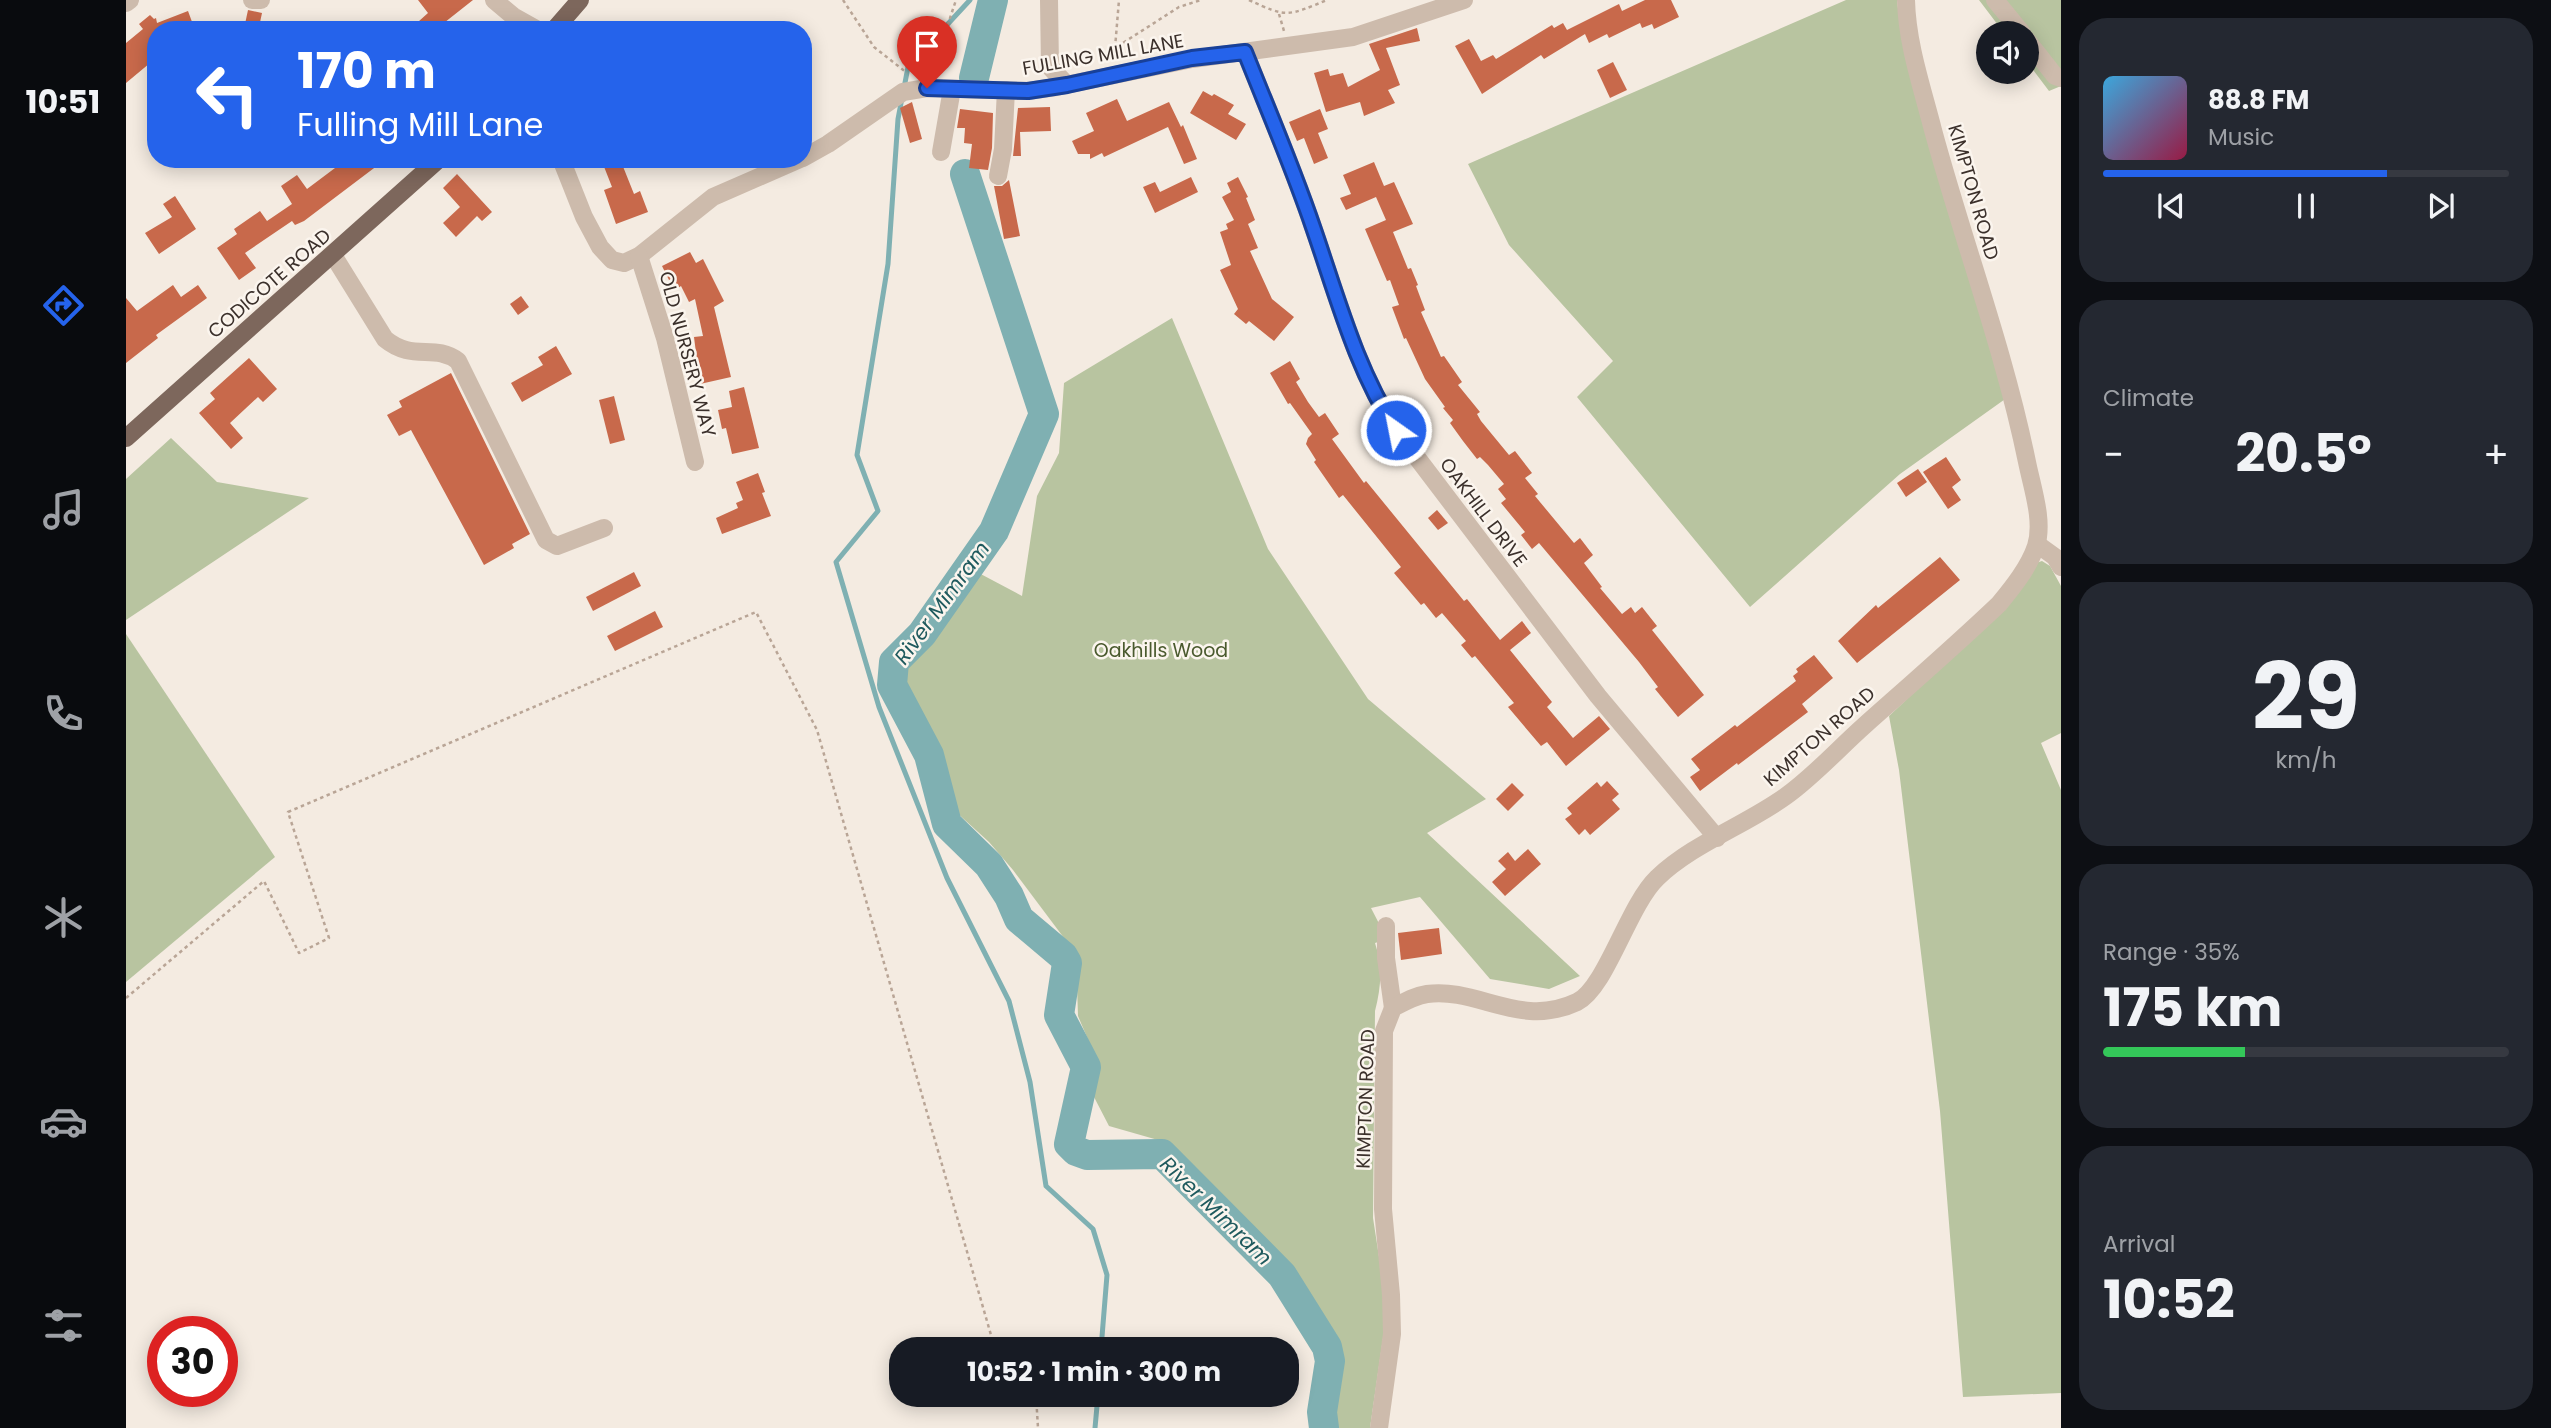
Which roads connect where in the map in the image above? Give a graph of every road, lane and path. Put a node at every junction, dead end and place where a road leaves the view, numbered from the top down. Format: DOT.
graph roads {
  1 [pos="251,0"];
  2 [pos="261,0"];
  3 [pos="494,0"];
  4 [pos="580,0"];
  5 [pos="843,0"];
  6 [pos="956,0"];
  7 [pos="1049,0"];
  8 [pos="1119,0"];
  9 [pos="1183,0"];
  10 [pos="1201,0"];
  11 [pos="1249,0"];
  12 [pos="1327,0"];
  13 [pos="1464,0"];
  14 [pos="1906,0"];
  15 [pos="2004,3"];
  16 [pos="1179,7"];
  17 [pos="522,21"];
  18 [pos="562,21"];
  19 [pos="2015,21"];
  20 [pos="1115,48"];
  21 [pos="1245,52"];
  22 [pos="2039,56"];
  23 [pos="1050,67"];
  24 [pos="1110,76"];
  25 [pos="2061,78"];
  26 [pos="1067,85"];
  27 [pos="927,88"];
  28 [pos="953,89"];
  29 [pos="1006,90"];
  30 [pos="1036,90"];
  31 [pos="941,152"];
  32 [pos="812,153"];
  33 [pos="429,168"];
  34 [pos="565,168"];
  35 [pos="779,168"];
  36 [pos="998,176"];
  37 [pos="333,254"];
  38 [pos="639,256"];
  39 [pos="126,439"];
  40 [pos="695,462"];
  41 [pos="604,528"];
  42 [pos="2037,544"];
  43 [pos="2061,567"];
  44 [pos="1717,838"];
  45 [pos="1386,926"];
  46 [pos="126,998"];
  47 [pos="1393,1008"];
  48 [pos="992,1337"];
  49 [pos="1037,1407"];
  50 [pos="1038,1428"];
  51 [pos="1379,1428"];
  1 -- 2 [label="street"];
  3 -- 17 [label="street"];
  4 -- 18 [label="main road"];
  5 -- 27 [label="path"];
  6 -- 27 [label="path"];
  7 -- 23 [label="street"];
  8 -- 20 [label="path"];
  9 -- 16 [label="path"];
  10 -- 16 [label="path"];
  11 -- 12 [label="path"];
  13 -- 21 [label="street, FULLING MILL LANE"];
  14 -- 42 [label="street, KIMPTON ROAD"];
  15 -- 19 [label="street"];
  16 -- 20 [label="path"];
  20 -- 24 [label="path"];
  21 -- 24 [label="street, FULLING MILL LANE"];
  21 -- 44 [label="street, OAKHILL DRIVE"];
  22 -- 25 [label="street"];
  23 -- 26 [label="street"];
  23 -- 30 [label="street"];
  24 -- 26 [label="street, FULLING MILL LANE"];
  26 -- 30 [label="street, FULLING MILL LANE"];
  27 -- 28 [label="street, FULLING MILL LANE"];
  27 -- 32 [label="street, FULLING MILL LANE"];
  28 -- 29 [label="street, FULLING MILL LANE"];
  28 -- 31 [label="street"];
  29 -- 30 [label="street, FULLING MILL LANE"];
  29 -- 36 [label="street"];
  33 -- 37 [label="main road, CODICOTE ROAD"];
  34 -- 38 [label="street"];
  35 -- 38 [label="street, FULLING MILL LANE"];
  37 -- 39 [label="main road, CODICOTE ROAD"];
  37 -- 41 [label="street"];
  38 -- 40 [label="street, OLD NURSERY WAY"];
  42 -- 43 [label="street"];
  42 -- 44 [label="street, KIMPTON ROAD"];
  44 -- 47 [label="street, KIMPTON ROAD"];
  45 -- 47 [label="street"];
  46 -- 48 [label="path"];
  47 -- 51 [label="street, KIMPTON ROAD"];
  49 -- 50 [label="path"];
}
